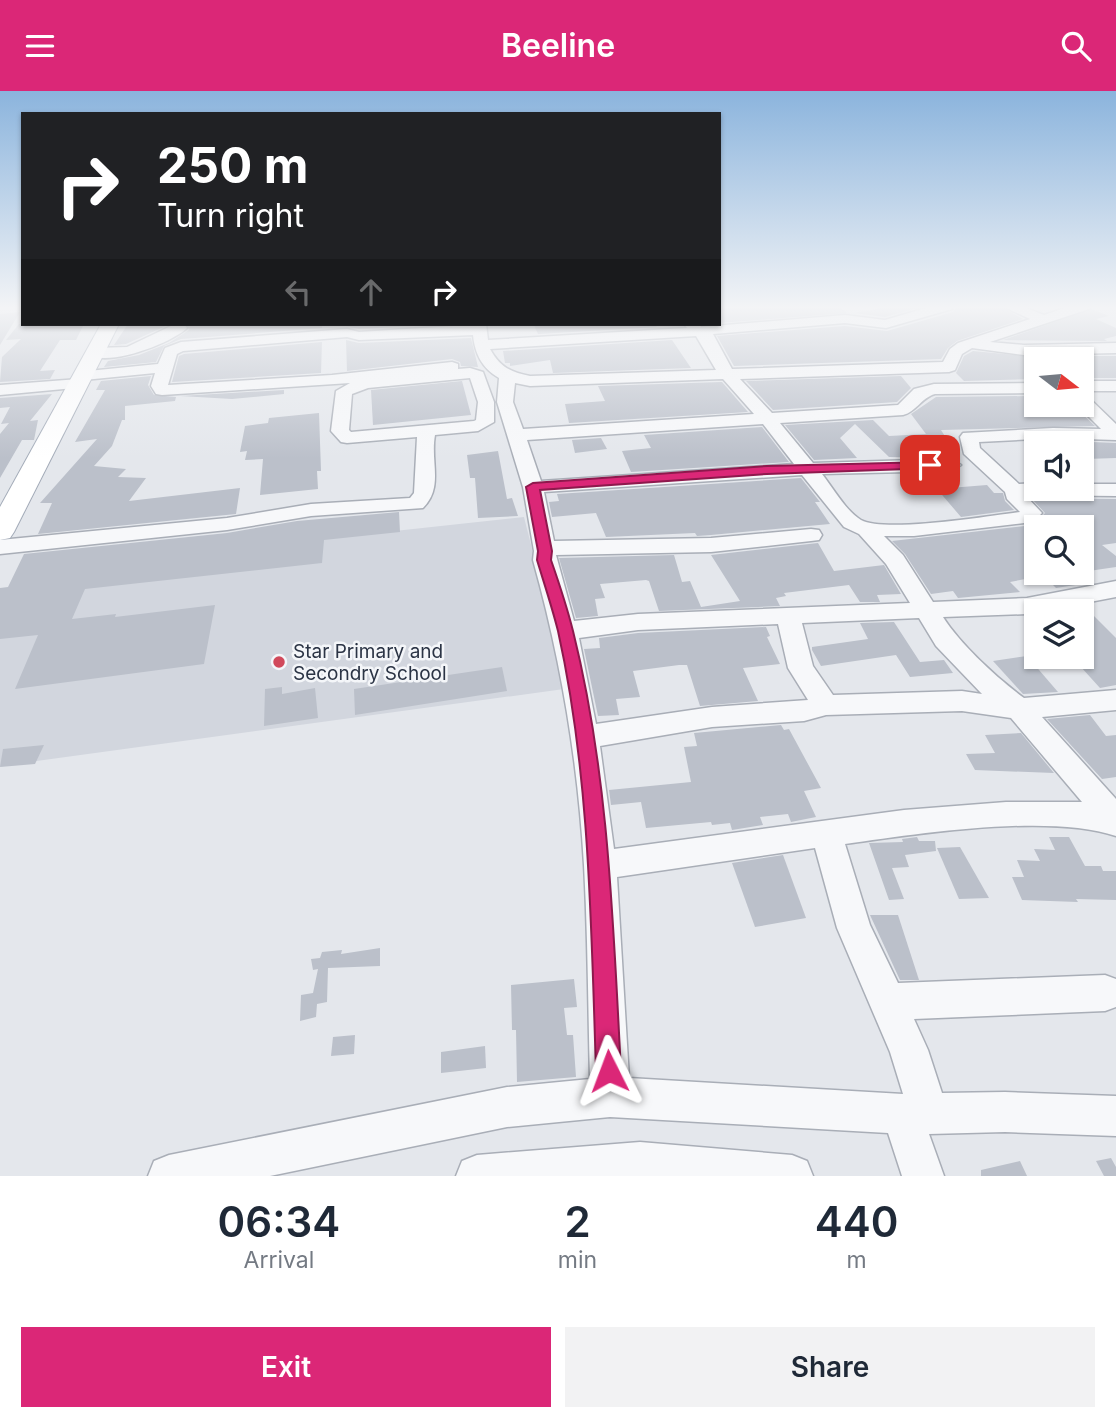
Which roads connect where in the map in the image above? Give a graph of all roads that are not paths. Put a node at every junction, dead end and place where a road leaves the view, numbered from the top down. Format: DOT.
graph roads {
  1 [pos="92,357"];
  2 [pos="168,357"];
  3 [pos="488,357"];
  4 [pos="717,357"];
  5 [pos="953,357"];
  6 [pos="452,367"];
  7 [pos="163,368"];
  8 [pos="726,373"];
  9 [pos="507,376"];
  10 [pos="81,379"];
  11 [pos="1116,386"];
  12 [pos="1024,388"];
  13 [pos="1094,389"];
  14 [pos="0,390"];
  15 [pos="1094,406"];
  16 [pos="767,418"];
  17 [pos="427,432"];
  18 [pos="1116,434"];
  19 [pos="516,435"];
  20 [pos="951,465"];
  21 [pos="807,469"];
  22 [pos="533,487"];
  23 [pos="1116,490"];
  24 [pos="1015,491"];
  25 [pos="866,530"];
  26 [pos="0,532"];
  27 [pos="811,535"];
  28 [pos="0,547"];
  29 [pos="545,551"];
  30 [pos="1116,589"];
  31 [pos="927,612"];
  32 [pos="789,618"];
  33 [pos="565,631"];
  34 [pos="1116,700"];
  35 [pos="826,705"];
  36 [pos="1020,709"];
  37 [pos="585,737"];
  38 [pos="1116,821"];
  39 [pos="827,834"];
  40 [pos="600,865"];
  41 [pos="1105,993"];
  42 [pos="890,1002"];
  43 [pos="610,1097"];
  44 [pos="915,1113"];
  45 [pos="1116,1116"];
  46 [pos="169,1176"];
  47 [pos="477,1176"];
  48 [pos="792,1176"];
  49 [pos="923,1176"];
  1 -- 10 [label="main road"];
  2 -- 7 [label="street"];
  3 -- 9 [label="street"];
  4 -- 8 [label="street"];
  5 -- 8 [label="street"];
  6 -- 7 [label="street"];
  7 -- 10 [label="street"];
  8 -- 9 [label="street"];
  8 -- 16 [label="street"];
  9 -- 19 [label="street"];
  10 -- 14 [label="street"];
  10 -- 26 [label="main road"];
  11 -- 13 [label="street"];
  12 -- 16 [label="street"];
  15 -- 18 [label="street"];
  16 -- 19 [label="street"];
  16 -- 21 [label="street"];
  17 -- 17 [label="street"];
  17 -- 28 [label="street"];
  18 -- 24 [label="street"];
  19 -- 22 [label="street"];
  20 -- 21 [label="street"];
  21 -- 22 [label="street"];
  21 -- 25 [label="street"];
  22 -- 29 [label="street"];
  23 -- 24 [label="street"];
  24 -- 25 [label="street"];
  25 -- 31 [label="street"];
  27 -- 29 [label="street"];
  29 -- 33 [label="street"];
  30 -- 31 [label="street"];
  31 -- 32 [label="street"];
  31 -- 36 [label="street"];
  32 -- 33 [label="street"];
  32 -- 35 [label="street"];
  33 -- 37 [label="street"];
  34 -- 36 [label="street"];
  35 -- 36 [label="street"];
  35 -- 37 [label="street"];
  36 -- 38 [label="street"];
  37 -- 40 [label="street"];
  38 -- 39 [label="street"];
  39 -- 40 [label="street"];
  39 -- 42 [label="street"];
  40 -- 43 [label="street"];
  41 -- 42 [label="street"];
  42 -- 44 [label="street"];
  43 -- 44 [label="street"];
  43 -- 46 [label="street"];
  44 -- 45 [label="street"];
  44 -- 49 [label="street"];
  47 -- 48 [label="street"];
}
